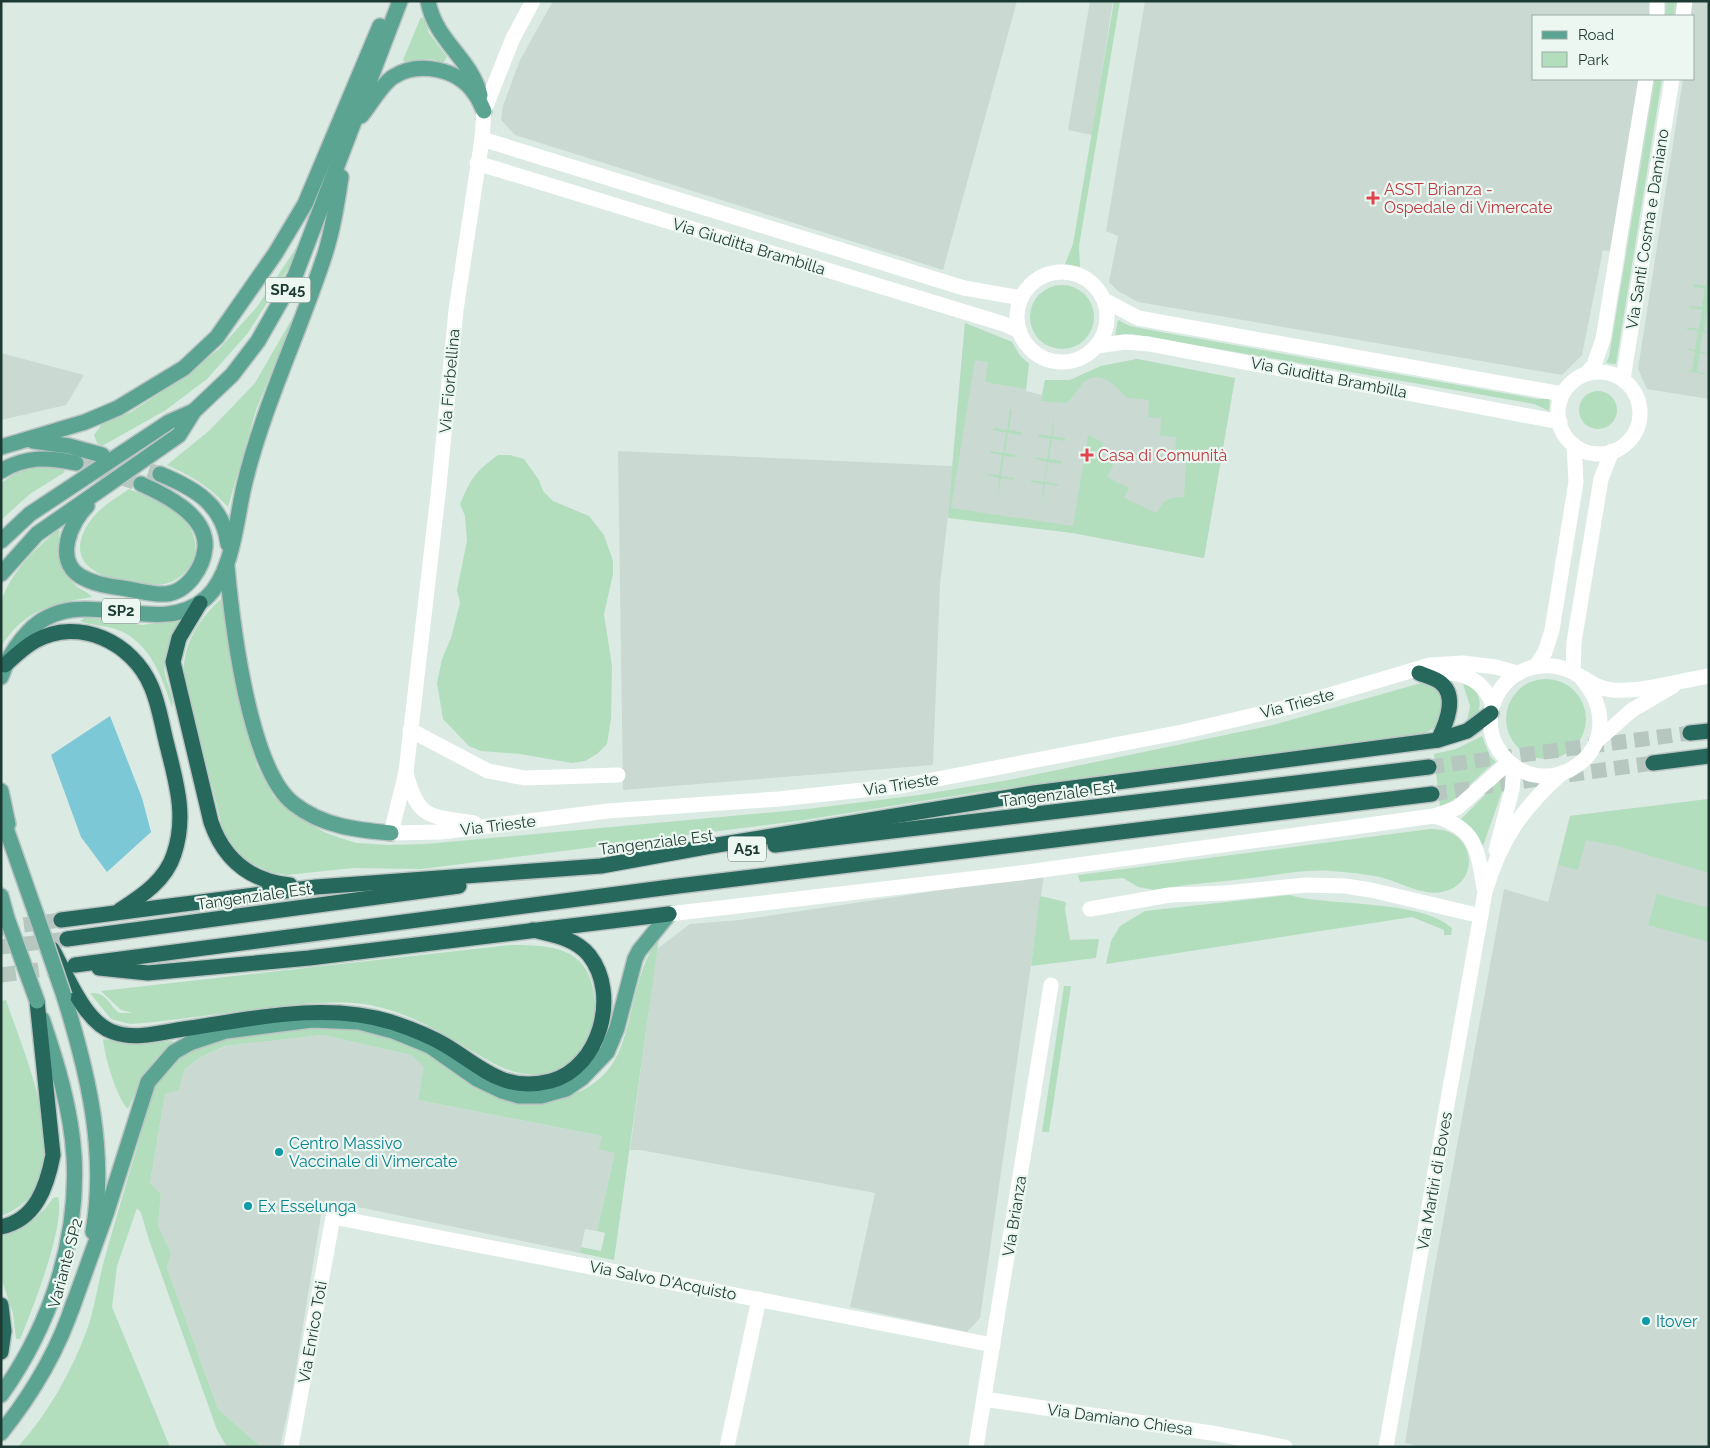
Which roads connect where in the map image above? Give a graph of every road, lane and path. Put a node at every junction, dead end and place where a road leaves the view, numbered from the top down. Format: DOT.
graph roads {
  1 [pos="391,1"];
  2 [pos="400,1"];
  3 [pos="428,1"];
  4 [pos="533,1"];
  5 [pos="1657,1"];
  6 [pos="1685,1"];
  7 [pos="1656,15"];
  8 [pos="1683,15"];
  9 [pos="1646,80"];
  10 [pos="1672,80"];
  11 [pos="484,111"];
  12 [pos="353,127"];
  13 [pos="482,139"];
  14 [pos="346,148"];
  15 [pos="477,163"];
  16 [pos="1021,298"];
  17 [pos="1104,300"];
  18 [pos="1019,331"];
  19 [pos="1097,346"];
  20 [pos="1587,374"];
  21 [pos="1623,379"];
  22 [pos="1562,394"];
  23 [pos="194,411"];
  24 [pos="1560,422"];
  25 [pos="24,441"];
  26 [pos="1574,445"];
  27 [pos="1,446"];
  28 [pos="154,452"];
  29 [pos="1612,452"];
  30 [pos="102,455"];
  31 [pos="76,463"];
  32 [pos="1,471"];
  33 [pos="160,474"];
  34 [pos="141,484"];
  35 [pos="1,541"];
  36 [pos="228,559"];
  37 [pos="1,574"];
  38 [pos="200,603"];
  39 [pos="1536,666"];
  40 [pos="3,671"];
  41 [pos="1419,673"];
  42 [pos="1517,673"];
  43 [pos="1401,674"];
  44 [pos="1577,675"];
  45 [pos="1709,676"];
  46 [pos="1681,682"];
  47 [pos="1492,709"];
  48 [pos="410,730"];
  49 [pos="1709,730"];
  50 [pos="1690,733"];
  51 [pos="1438,740"];
  52 [pos="1597,741"];
  53 [pos="1709,756"];
  54 [pos="1653,763"];
  55 [pos="1512,764"];
  56 [pos="1429,767"];
  57 [pos="406,772"];
  58 [pos="1562,773"];
  59 [pos="618,774"];
  60 [pos="1,791"];
  61 [pos="1432,794"];
  62 [pos="1,814"];
  63 [pos="1434,816"];
  64 [pos="492,826"];
  65 [pos="391,832"];
  66 [pos="11,841"];
  67 [pos="1495,859"];
  68 [pos="601,866"];
  69 [pos="316,887"];
  70 [pos="1485,892"];
  71 [pos="1,898"];
  72 [pos="1090,909"];
  73 [pos="114,913"];
  74 [pos="669,914"];
  75 [pos="1481,916"];
  76 [pos="61,920"];
  77 [pos="533,930"];
  78 [pos="42,931"];
  79 [pos="67,939"];
  80 [pos="1051,985"];
  81 [pos="37,1001"];
  82 [pos="333,1217"];
  83 [pos="1,1227"];
  84 [pos="759,1300"];
  85 [pos="1,1305"];
  86 [pos="71,1311"];
  87 [pos="993,1345"];
  88 [pos="1,1352"];
  89 [pos="1,1395"];
  90 [pos="984,1399"];
  91 [pos="1,1433"];
  92 [pos="291,1447"];
  93 [pos="727,1447"];
  94 [pos="976,1447"];
  95 [pos="1285,1447"];
  96 [pos="1386,1447"];
  1 -- 25 [label="main road"];
  2 -- 12 [label="main road, SP45"];
  3 -- 11 [label="main road"];
  4 -- 11 [label="street, Via Fiorbellina"];
  5 -- 7 [label="street"];
  6 -- 8 [label="street"];
  9 -- 20 [label="street, Via Santi Cosma e Damiano"];
  10 -- 21 [label="street, Via Santi Cosma e Damiano"];
  11 -- 12 [label="main road"];
  11 -- 13 [label="street, Via Fiorbellina"];
  12 -- 14 [label="main road, SP45"];
  13 -- 15 [label="street, Via Fiorbellina"];
  13 -- 16 [label="street, Via Giuditta Brambilla"];
  14 -- 23 [label="main road, SP45"];
  14 -- 36 [label="main road"];
  15 -- 18 [label="street, Via Giuditta Brambilla"];
  15 -- 48 [label="street, Via Fiorbellina"];
  16 -- 17 [label="street, Via Giuditta Brambilla"];
  16 -- 18 [label="street"];
  17 -- 19 [label="street"];
  17 -- 22 [label="street, Via Giuditta Brambilla"];
  18 -- 19 [label="street, Via Giuditta Brambilla"];
  19 -- 24 [label="street, Via Giuditta Brambilla"];
  20 -- 21 [label="street"];
  20 -- 22 [label="street, Via Santi Cosma e Damiano"];
  21 -- 29 [label="street"];
  22 -- 24 [label="street"];
  23 -- 28 [label="main road, SP45"];
  23 -- 35 [label="main road, SP45"];
  24 -- 26 [label="street"];
  25 -- 27 [label="main road"];
  25 -- 30 [label="main road"];
  26 -- 29 [label="street"];
  26 -- 39 [label="street"];
  28 -- 34 [label="main road"];
  28 -- 37 [label="main road, SP45"];
  29 -- 44 [label="street"];
  31 -- 32 [label="main road"];
  33 -- 36 [label="main road"];
  36 -- 38 [label="main road, SP2"];
  36 -- 65 [label="main road"];
  38 -- 40 [label="main road, SP2"];
  38 -- 69 [label="highway"];
  39 -- 42 [label="street"];
  39 -- 44 [label="street"];
  40 -- 73 [label="highway"];
  41 -- 43 [label="street, Via Trieste"];
  41 -- 47 [label="street, Via Trieste"];
  41 -- 51 [label="highway"];
  42 -- 43 [label="street, Via Trieste"];
  42 -- 47 [label="street"];
  43 -- 64 [label="street, Via Trieste"];
  44 -- 46 [label="street"];
  44 -- 52 [label="street"];
  45 -- 46 [label="street"];
  46 -- 52 [label="street"];
  47 -- 51 [label="highway"];
  47 -- 55 [label="street"];
  48 -- 57 [label="street, Via Fiorbellina"];
  48 -- 59 [label="street"];
  49 -- 50 [label="highway"];
  51 -- 68 [label="highway"];
  52 -- 58 [label="street"];
  53 -- 54 [label="highway"];
  55 -- 58 [label="street"];
  55 -- 63 [label="street"];
  55 -- 67 [label="street, Via Martiri di Boves"];
  56 -- 68 [label="highway, Tangenziale Est / A51"];
  57 -- 64 [label="street, Via Fiorbellina"];
  57 -- 65 [label="street, Via Fiorbellina"];
  58 -- 67 [label="street, Via Martiri di Boves"];
  60 -- 66 [label="main road"];
  61 -- 77 [label="highway, A51"];
  62 -- 66 [label="main road"];
  63 -- 70 [label="street, Via Martiri di Boves"];
  63 -- 74 [label="street"];
  64 -- 65 [label="street, Via Trieste"];
  66 -- 78 [label="main road, Variante SP2, bridge"];
  67 -- 70 [label="street, Via Martiri di Boves"];
  68 -- 69 [label="highway"];
  68 -- 79 [label="highway, Tangenziale Est / A51"];
  69 -- 73 [label="highway"];
  70 -- 75 [label="street, Via Martiri di Boves"];
  71 -- 81 [label="main road, Variante SP2, bridge"];
  72 -- 75 [label="street"];
  73 -- 76 [label="highway"];
  74 -- 77 [label="highway"];
  74 -- 86 [label="main road"];
  75 -- 96 [label="street, Via Martiri di Boves"];
  77 -- 78 [label="highway"];
  78 -- 86 [label="main road, Variante SP2, bridge"];
  80 -- 87 [label="street, Via Brianza"];
  81 -- 83 [label="highway"];
  81 -- 89 [label="main road, Variante SP2"];
  82 -- 84 [label="street, Via Salvo D'Acquisto"];
  82 -- 92 [label="street, Via Enrico Toti"];
  84 -- 87 [label="street, Via Salvo D'Acquisto"];
  84 -- 93 [label="street"];
  85 -- 88 [label="highway"];
  86 -- 91 [label="main road, Variante SP2"];
  87 -- 90 [label="street, Via Brianza"];
  90 -- 94 [label="street, Via Brianza"];
  90 -- 95 [label="street, Via Damiano Chiesa"];
}
